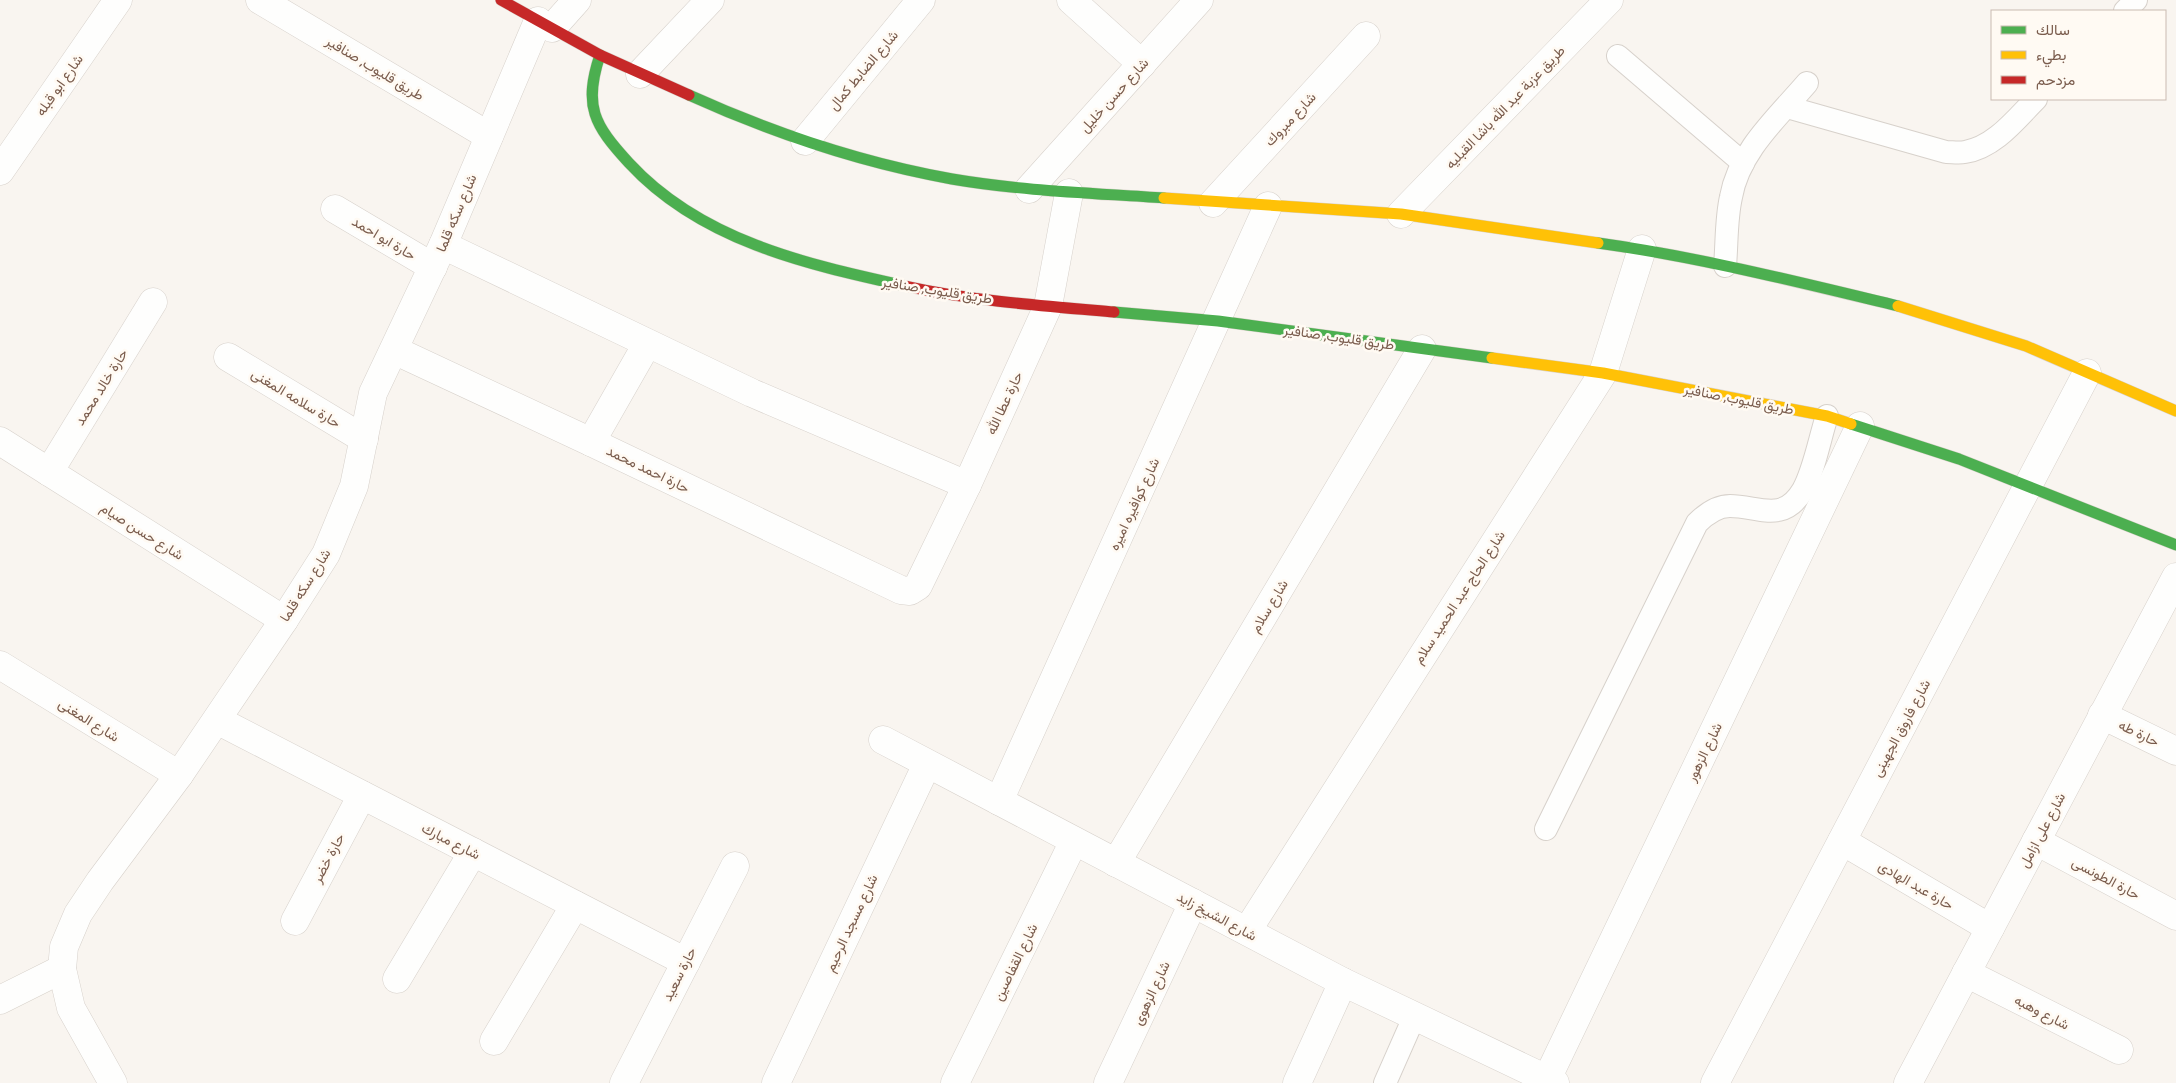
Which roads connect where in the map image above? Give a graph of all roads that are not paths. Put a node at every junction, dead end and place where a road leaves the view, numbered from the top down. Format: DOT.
graph roads {
  1 [pos="118,0"];
  2 [pos="260,0"];
  3 [pos="501,0"];
  4 [pos="577,0"];
  5 [pos="710,0"];
  6 [pos="921,0"];
  7 [pos="1071,0"];
  8 [pos="1199,0"];
  9 [pos="1609,0"];
  10 [pos="2136,0"];
  11 [pos="2126,10"];
  12 [pos="545,24"];
  13 [pos="1366,36"];
  14 [pos="600,55"];
  15 [pos="1618,56"];
  16 [pos="1142,64"];
  17 [pos="640,74"];
  18 [pos="1807,83"];
  19 [pos="2035,100"];
  20 [pos="1787,107"];
  21 [pos="489,136"];
  22 [pos="805,140"];
  23 [pos="1742,163"];
  24 [pos="0,171"];
  25 [pos="1029,189"];
  26 [pos="1069,193"];
  27 [pos="1213,202"];
  28 [pos="1268,206"];
  29 [pos="335,209"];
  30 [pos="1401,214"];
  31 [pos="1642,249"];
  32 [pos="438,256"];
  33 [pos="1725,266"];
  34 [pos="153,302"];
  35 [pos="1048,306"];
  36 [pos="1218,321"];
  37 [pos="647,344"];
  38 [pos="1422,349"];
  39 [pos="394,350"];
  40 [pos="228,357"];
  41 [pos="1603,373"];
  42 [pos="2086,373"];
  43 [pos="2176,411"];
  44 [pos="1827,416"];
  45 [pos="1860,426"];
  46 [pos="364,439"];
  47 [pos="0,441"];
  48 [pos="591,442"];
  49 [pos="48,472"];
  50 [pos="967,485"];
  51 [pos="2028,486"];
  52 [pos="2176,545"];
  53 [pos="2176,577"];
  54 [pos="901,590"];
  55 [pos="284,620"];
  56 [pos="0,665"];
  57 [pos="2102,715"];
  58 [pos="217,720"];
  59 [pos="883,740"];
  60 [pos="2176,751"];
  61 [pos="927,764"];
  62 [pos="179,775"];
  63 [pos="362,795"];
  64 [pos="999,801"];
  65 [pos="1546,828"];
  66 [pos="1074,841"];
  67 [pos="1842,841"];
  68 [pos="2036,841"];
  69 [pos="473,852"];
  70 [pos="1116,863"];
  71 [pos="735,866"];
  72 [pos="1193,903"];
  73 [pos="575,905"];
  74 [pos="2176,916"];
  75 [pos="295,921"];
  76 [pos="1990,928"];
  77 [pos="1246,931"];
  78 [pos="686,962"];
  79 [pos="62,969"];
  80 [pos="1966,973"];
  81 [pos="397,979"];
  82 [pos="1343,982"];
  83 [pos="0,1000"];
  84 [pos="1414,1016"];
  85 [pos="494,1041"];
  86 [pos="2119,1050"];
  87 [pos="1551,1081"];
  88 [pos="112,1083"];
  89 [pos="624,1083"];
  90 [pos="776,1083"];
  91 [pos="955,1083"];
  92 [pos="1108,1083"];
  93 [pos="1297,1083"];
  94 [pos="1384,1083"];
  95 [pos="1715,1083"];
  96 [pos="1908,1083"];
  1 -- 24 [label="street, شارع ابو قبله"];
  2 -- 21 [label="street, طريق قليوب, صنافير"];
  3 -- 12 [label="street"];
  4 -- 12 [label="street, شارع سكه قلما"];
  5 -- 17 [label="street"];
  6 -- 22 [label="street, شارع الضابط كمال"];
  7 -- 16 [label="street"];
  8 -- 16 [label="street, شارع حسن خليل"];
  9 -- 30 [label="street, طريق عزبة عبد الله باشا القبليه"];
  10 -- 11 [label="lane"];
  12 -- 14 [label="street"];
  12 -- 21 [label="street, شارع سكه قلما"];
  13 -- 27 [label="street, شارع مبروك"];
  14 -- 17 [label="street"];
  14 -- 35 [label="street, طريق قليوب, صنافير"];
  15 -- 23 [label="lane"];
  16 -- 25 [label="street, شارع حسن خليل"];
  17 -- 22 [label="street"];
  18 -- 20 [label="lane"];
  19 -- 20 [label="lane"];
  20 -- 23 [label="lane"];
  21 -- 32 [label="street, شارع سكه قلما"];
  22 -- 25 [label="street"];
  23 -- 33 [label="lane"];
  25 -- 26 [label="street"];
  26 -- 27 [label="street"];
  26 -- 35 [label="street, حارة عطا الله"];
  27 -- 28 [label="street"];
  28 -- 30 [label="street"];
  28 -- 36 [label="street, شارع كوافيره اميره"];
  29 -- 32 [label="street, حارة ابو احمد"];
  30 -- 31 [label="street"];
  31 -- 33 [label="street"];
  31 -- 41 [label="street, شارع الحاج عبد الحميد سلام"];
  32 -- 37 [label="street, حارة ابو احمد"];
  32 -- 39 [label="street, شارع سكه قلما"];
  33 -- 42 [label="street"];
  34 -- 49 [label="street, حارة خالد محمد"];
  35 -- 36 [label="street, طريق قليوب, صنافير"];
  35 -- 50 [label="street, حارة عطا الله"];
  36 -- 38 [label="street, طريق قليوب, صنافير"];
  36 -- 64 [label="street, شارع كوافيره اميره"];
  37 -- 48 [label="street"];
  37 -- 50 [label="street, حارة ابو احمد"];
  38 -- 41 [label="street, طريق قليوب, صنافير"];
  38 -- 70 [label="street, شارع سلام"];
  39 -- 46 [label="street, شارع سكه قلما"];
  39 -- 48 [label="street, حارة احمد محمد"];
  40 -- 46 [label="street, حارة سلامه المغنى"];
  41 -- 44 [label="street, طريق قليوب, صنافير"];
  41 -- 77 [label="street, شارع الحاج عبد الحميد سلام"];
  42 -- 43 [label="street"];
  42 -- 51 [label="street, شارع فاروق الجهينى"];
  44 -- 45 [label="street, طريق قليوب, صنافير"];
  44 -- 65 [label="lane"];
  45 -- 51 [label="street, طريق قليوب, صنافير"];
  45 -- 87 [label="street, شارع الزهور"];
  46 -- 55 [label="street, شارع سكه قلما"];
  47 -- 49 [label="street, شارع حسن صيام"];
  48 -- 54 [label="street, حارة احمد محمد"];
  49 -- 55 [label="street, شارع حسن صيام"];
  50 -- 54 [label="street, حارة عطا الله"];
  51 -- 52 [label="street, طريق قليوب, صنافير"];
  51 -- 67 [label="street, شارع فاروق الجهينى"];
  53 -- 57 [label="street, شارع على ازامل"];
  55 -- 58 [label="street, شارع سكه قلما"];
  56 -- 62 [label="street, شارع المغنى"];
  57 -- 60 [label="street, حارة طه"];
  57 -- 68 [label="street, شارع على ازامل"];
  58 -- 62 [label="street, شارع سكه قلما"];
  58 -- 63 [label="street, شارع مبارك"];
  59 -- 61 [label="street, شارع الشيخ زايد"];
  61 -- 64 [label="street, شارع الشيخ زايد"];
  61 -- 90 [label="street, شارع مسجد الرحيم"];
  62 -- 79 [label="street, شارع سكه قلما"];
  63 -- 69 [label="street, شارع مبارك"];
  63 -- 75 [label="street, حارة خضر"];
  64 -- 66 [label="street, شارع الشيخ زايد"];
  66 -- 70 [label="street, شارع الشيخ زايد"];
  66 -- 91 [label="street, شارع القفاصين"];
  67 -- 76 [label="street, حارة عبد الهادى"];
  67 -- 95 [label="street, شارع فاروق الجهينى"];
  68 -- 74 [label="street, حارة الطونسى"];
  68 -- 76 [label="street, شارع على ازامل"];
  69 -- 73 [label="street, شارع مبارك"];
  69 -- 81 [label="street"];
  70 -- 72 [label="street, شارع الشيخ زايد"];
  71 -- 78 [label="street, حارة سعيد"];
  72 -- 77 [label="street, شارع الشيخ زايد"];
  72 -- 92 [label="street, شارع الزهوى"];
  73 -- 78 [label="street, شارع مبارك"];
  73 -- 85 [label="street"];
  76 -- 80 [label="street, شارع على ازامل"];
  77 -- 82 [label="street, شارع الشيخ زايد"];
  78 -- 89 [label="street, حارة سعيد"];
  79 -- 83 [label="street"];
  79 -- 88 [label="street, شارع سكه قلما"];
  80 -- 86 [label="street, شارع وهبه"];
  80 -- 96 [label="street, شارع على ازامل"];
  82 -- 84 [label="street, شارع الشيخ زايد"];
  82 -- 93 [label="street"];
  84 -- 87 [label="street, شارع الشيخ زايد"];
  84 -- 94 [label="lane"];
}
